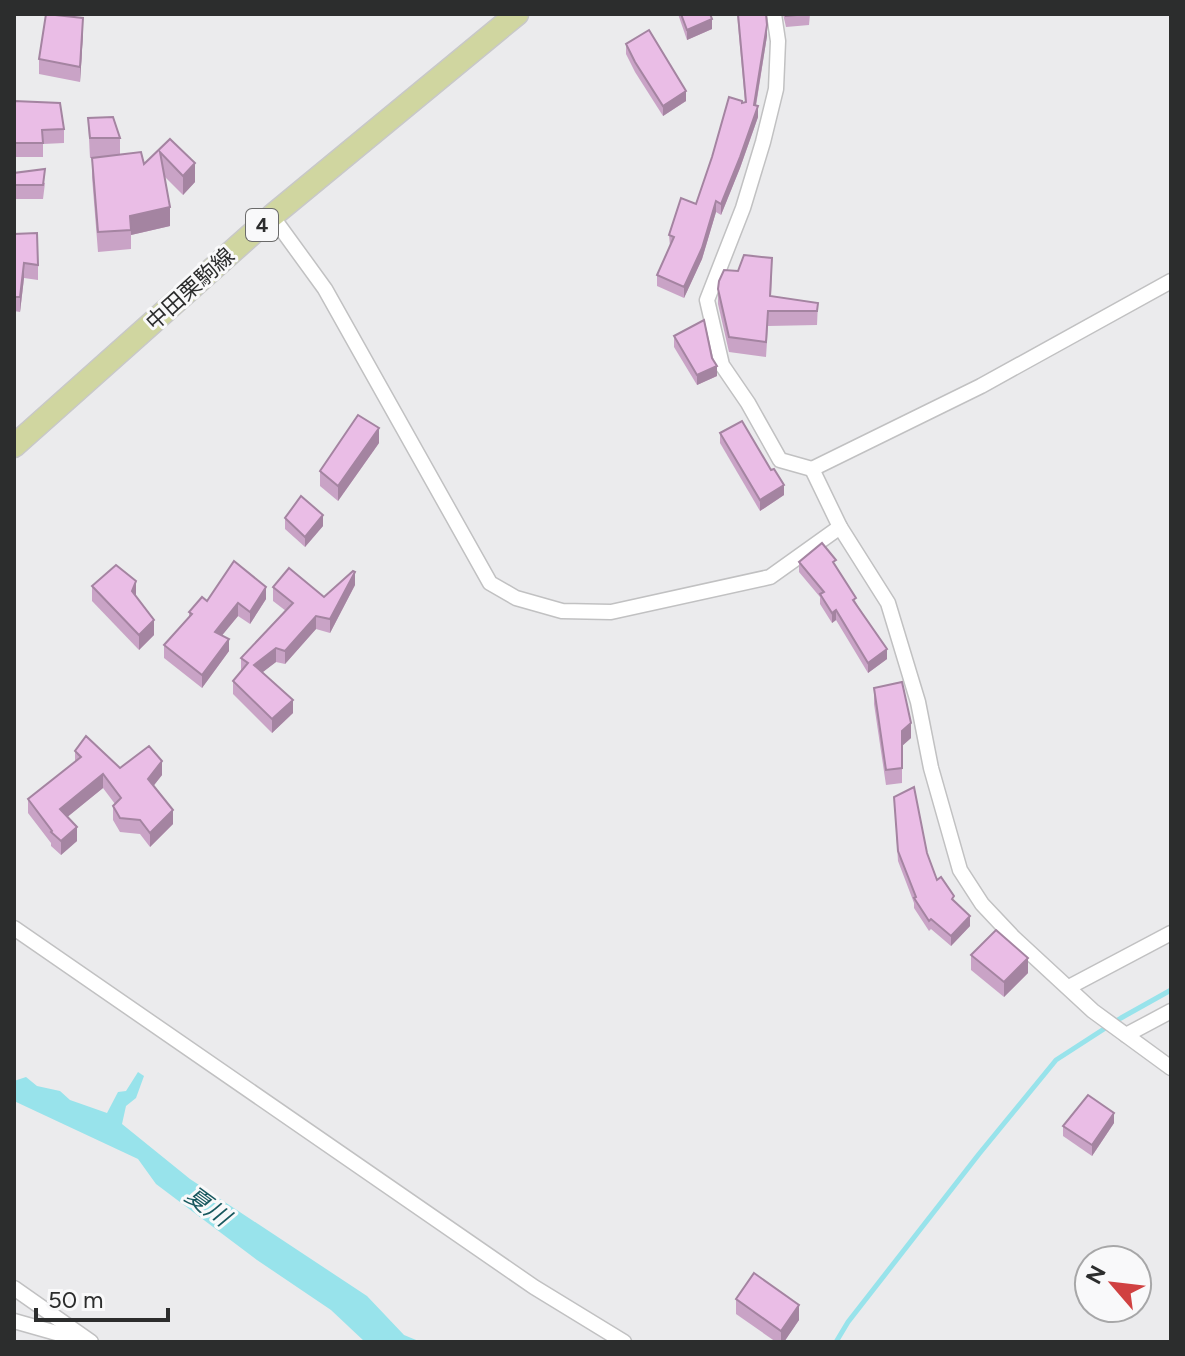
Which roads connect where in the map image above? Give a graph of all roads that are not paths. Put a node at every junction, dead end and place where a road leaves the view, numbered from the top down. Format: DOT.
graph roads {
  1 [pos="517,14"];
  2 [pos="774,14"];
  3 [pos="272,216"];
  4 [pos="1171,281"];
  5 [pos="14,446"];
  6 [pos="812,469"];
  7 [pos="840,527"];
  8 [pos="14,928"];
  9 [pos="1171,933"];
  10 [pos="1069,987"];
  11 [pos="1171,1011"];
  12 [pos="1124,1033"];
  13 [pos="1171,1068"];
  14 [pos="14,1288"];
  15 [pos="14,1321"];
  16 [pos="90,1342"];
  17 [pos="624,1342"];
  1 -- 3 [label="main road, 中田栗駒線 / 4"];
  2 -- 6 [label="street"];
  3 -- 5 [label="main road, 中田栗駒線 / 4"];
  3 -- 7 [label="street"];
  4 -- 6 [label="street"];
  6 -- 7 [label="street"];
  7 -- 10 [label="street"];
  8 -- 17 [label="street"];
  9 -- 10 [label="street"];
  10 -- 12 [label="street"];
  11 -- 12 [label="street"];
  12 -- 13 [label="street"];
  14 -- 16 [label="street"];
  15 -- 16 [label="street"];
}
